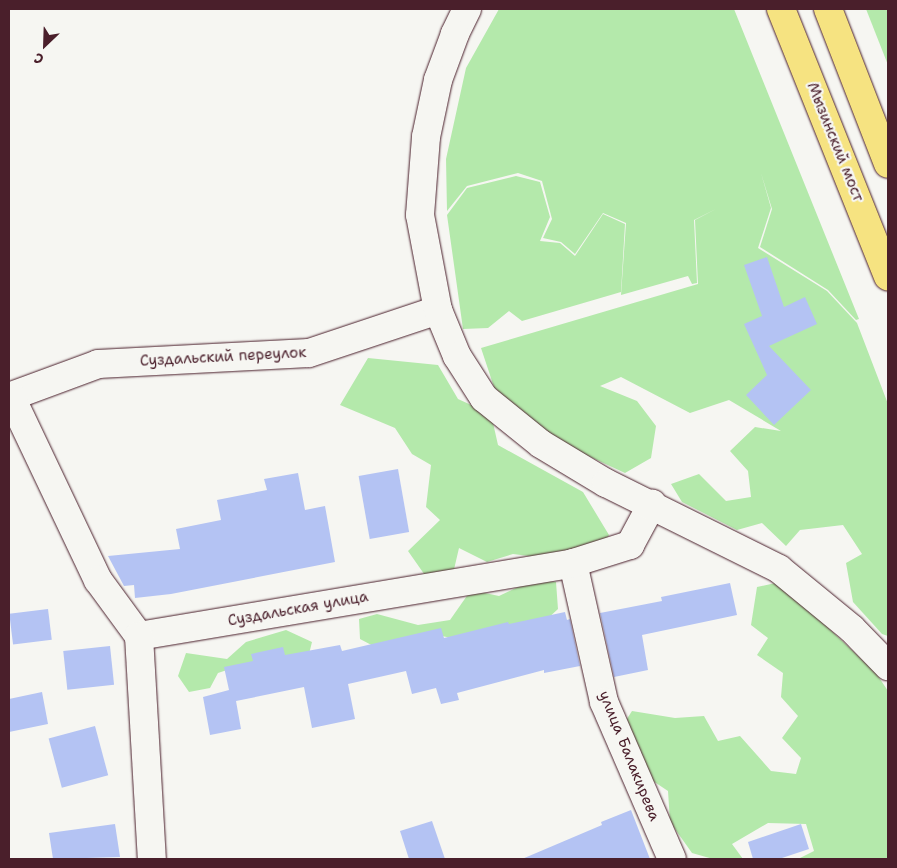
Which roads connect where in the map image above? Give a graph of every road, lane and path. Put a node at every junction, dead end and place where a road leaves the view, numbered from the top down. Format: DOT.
graph roads {
  1 [pos="467,9"];
  2 [pos="781,9"];
  3 [pos="828,9"];
  4 [pos="888,164"];
  5 [pos="888,276"];
  6 [pos="438,310"];
  7 [pos="10,397"];
  8 [pos="652,504"];
  9 [pos="574,563"];
  10 [pos="139,636"];
  11 [pos="888,666"];
  12 [pos="152,859"];
  13 [pos="672,859"];
  1 -- 6 [label="street"];
  2 -- 5 [label="main road, Мызинский мост"];
  3 -- 4 [label="main road"];
  6 -- 7 [label="street, Суздальский переулок"];
  6 -- 8 [label="street"];
  7 -- 10 [label="street"];
  8 -- 9 [label="street, Суздальская улица"];
  8 -- 11 [label="street"];
  9 -- 10 [label="street, Суздальская улица"];
  9 -- 13 [label="street, улица Балакирева"];
  10 -- 12 [label="street"];
}
